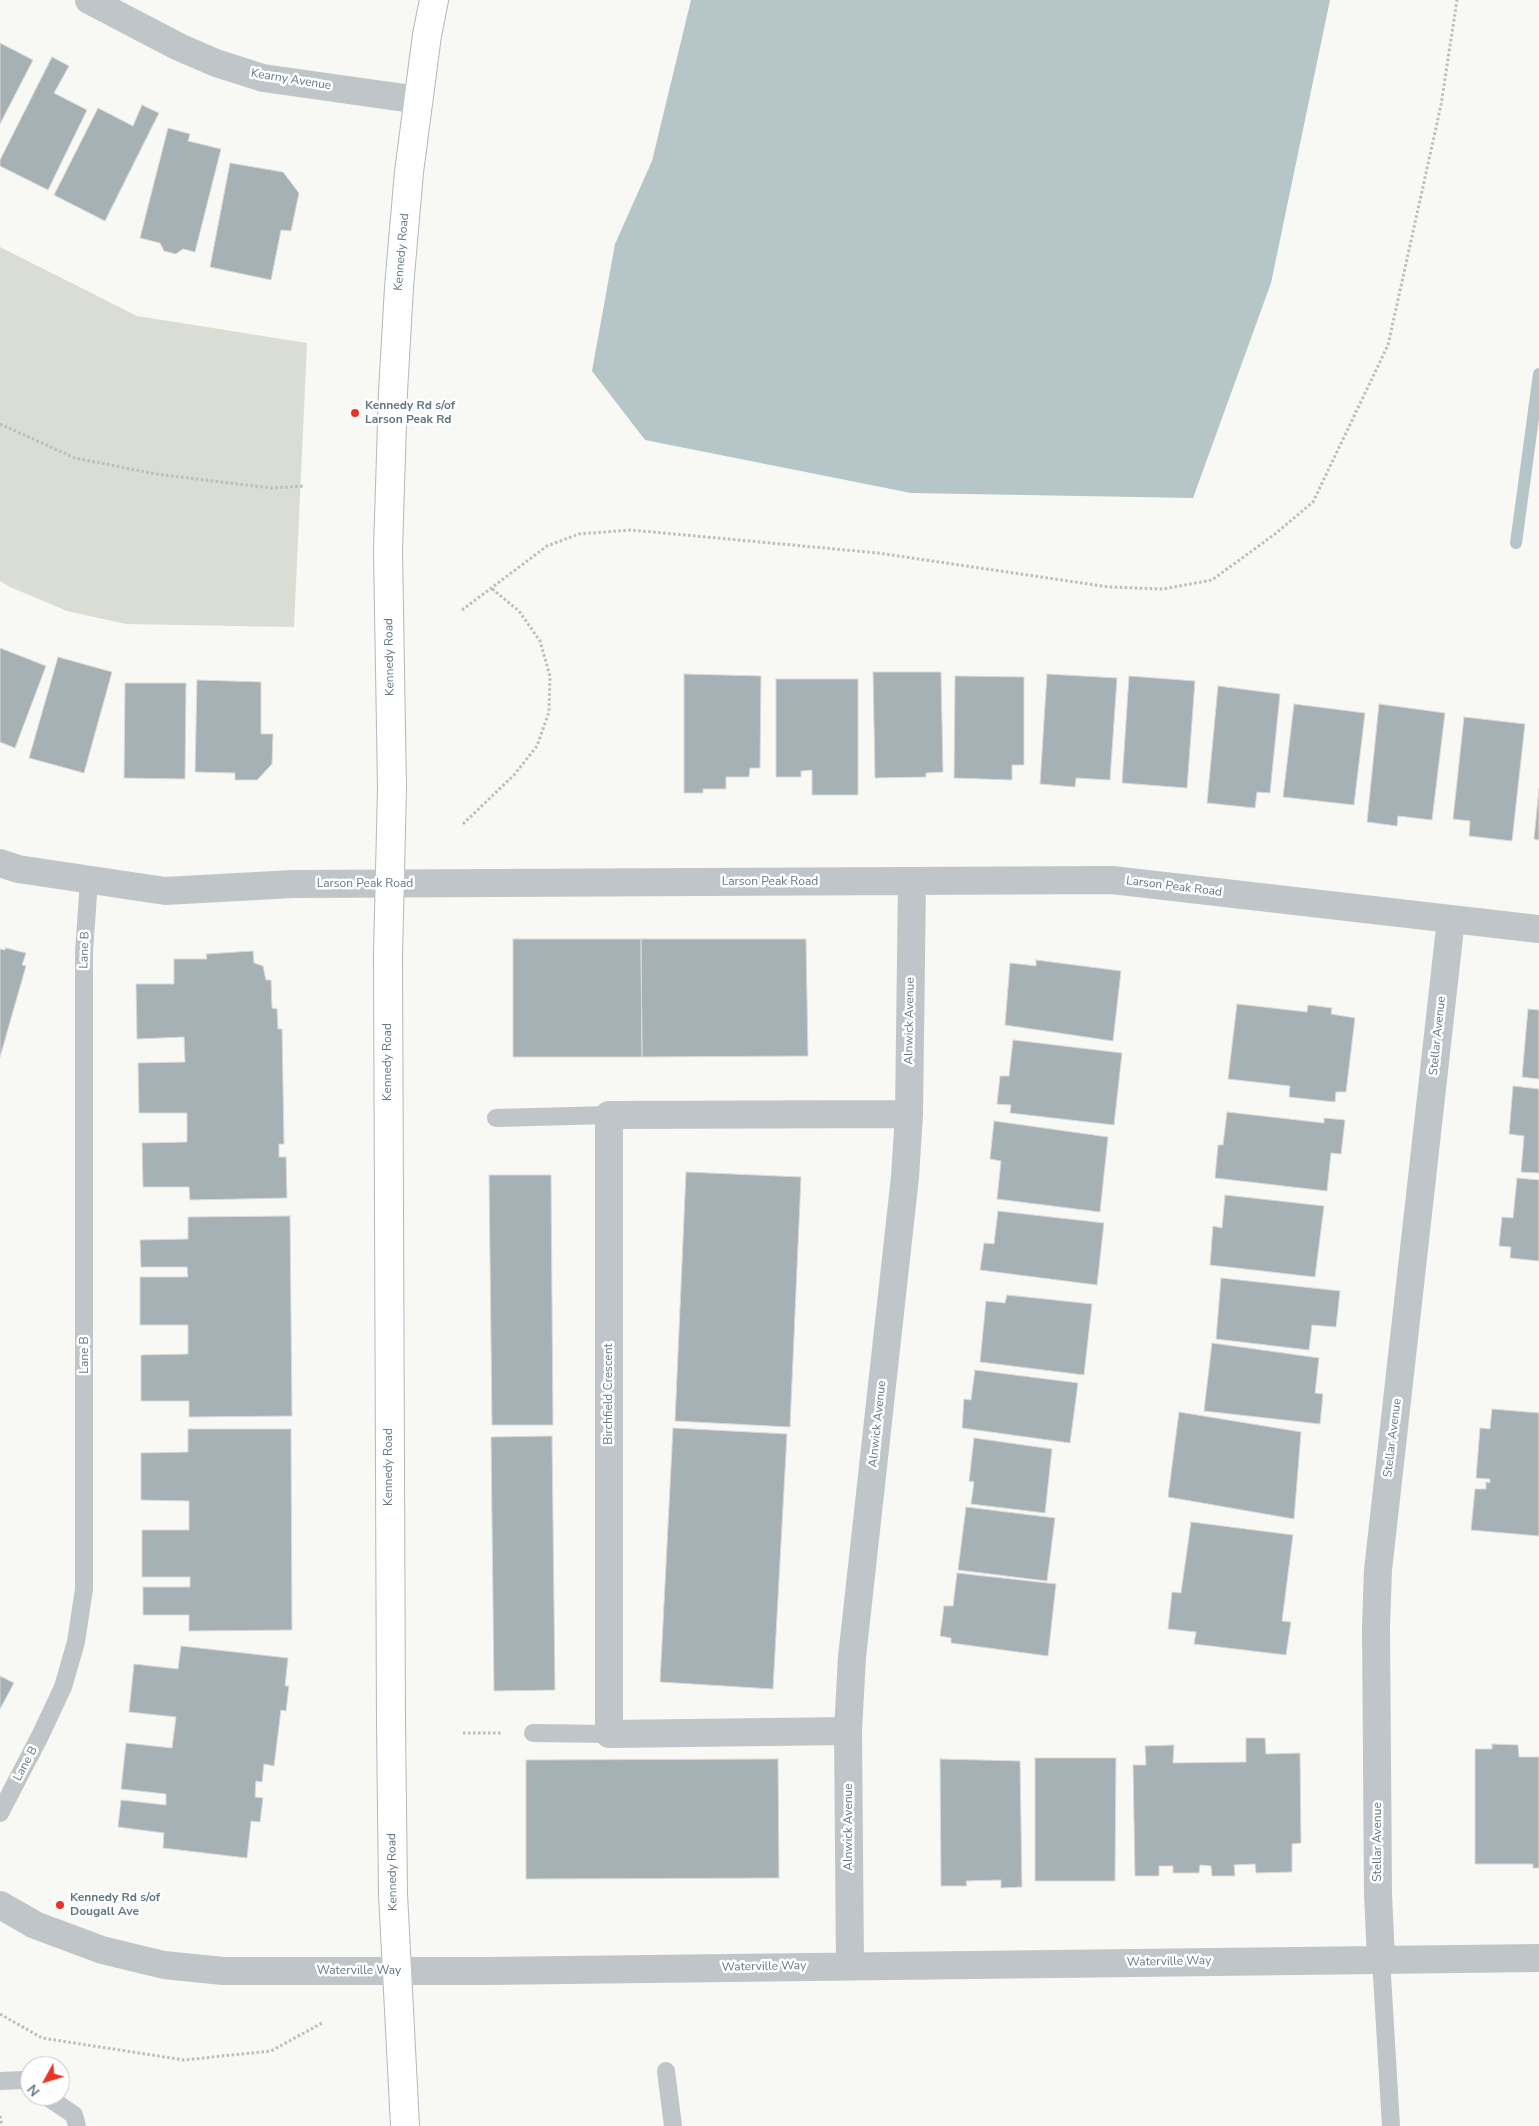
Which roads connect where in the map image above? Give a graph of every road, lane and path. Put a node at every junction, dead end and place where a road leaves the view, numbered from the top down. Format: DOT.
graph roads {
  1 [pos="89,0"];
  2 [pos="434,0"];
  3 [pos="1457,0"];
  4 [pos="418,100"];
  5 [pos="0,424"];
  6 [pos="304,486"];
  7 [pos="491,588"];
  8 [pos="462,610"];
  9 [pos="463,824"];
  10 [pos="0,863"];
  11 [pos="89,880"];
  12 [pos="912,882"];
  13 [pos="389,884"];
  14 [pos="1451,919"];
  15 [pos="1539,929"];
  16 [pos="609,1114"];
  17 [pos="909,1114"];
  18 [pos="496,1118"];
  19 [pos="848,1731"];
  20 [pos="463,1734"];
  21 [pos="533,1734"];
  22 [pos="609,1734"];
  23 [pos="0,1813"];
  24 [pos="0,1905"];
  25 [pos="1539,1958"];
  26 [pos="1381,1959"];
  27 [pos="850,1966"];
  28 [pos="396,1972"];
  29 [pos="0,2014"];
  30 [pos="324,2022"];
  31 [pos="666,2071"];
  32 [pos="20,2080"];
  33 [pos="0,2081"];
  34 [pos="61,2106"];
  35 [pos="0,2116"];
  36 [pos="2,2126"];
  37 [pos="77,2126"];
  38 [pos="405,2126"];
  39 [pos="673,2126"];
  40 [pos="1391,2126"];
  1 -- 4 [label="street, Kearny Avenue"];
  2 -- 4 [label="main road, Kennedy Road"];
  3 -- 7 [label="path"];
  4 -- 13 [label="main road, Kennedy Road"];
  5 -- 6 [label="path"];
  7 -- 8 [label="path"];
  7 -- 9 [label="path"];
  10 -- 11 [label="street, Larson Peak Road"];
  11 -- 13 [label="street, Larson Peak Road"];
  11 -- 23 [label="lane, Lane B"];
  12 -- 13 [label="street, Larson Peak Road"];
  12 -- 14 [label="street, Larson Peak Road"];
  12 -- 17 [label="street, Alnwick Avenue"];
  13 -- 28 [label="main road, Kennedy Road"];
  14 -- 15 [label="street, Larson Peak Road"];
  14 -- 26 [label="street, Stellar Avenue"];
  16 -- 17 [label="street"];
  16 -- 18 [label="lane"];
  16 -- 22 [label="street, Birchfield Crescent"];
  17 -- 19 [label="street, Alnwick Avenue"];
  19 -- 22 [label="street"];
  19 -- 27 [label="street, Alnwick Avenue"];
  20 -- 21 [label="path"];
  21 -- 22 [label="lane"];
  24 -- 28 [label="street, Waterville Way"];
  25 -- 26 [label="street, Waterville Way"];
  26 -- 27 [label="street, Waterville Way"];
  26 -- 40 [label="lane"];
  27 -- 28 [label="street, Waterville Way"];
  28 -- 38 [label="main road, Kennedy Road"];
  29 -- 30 [label="path"];
  31 -- 39 [label="lane"];
  32 -- 33 [label="lane"];
  34 -- 37 [label="lane"];
  35 -- 36 [label="path"];
}
